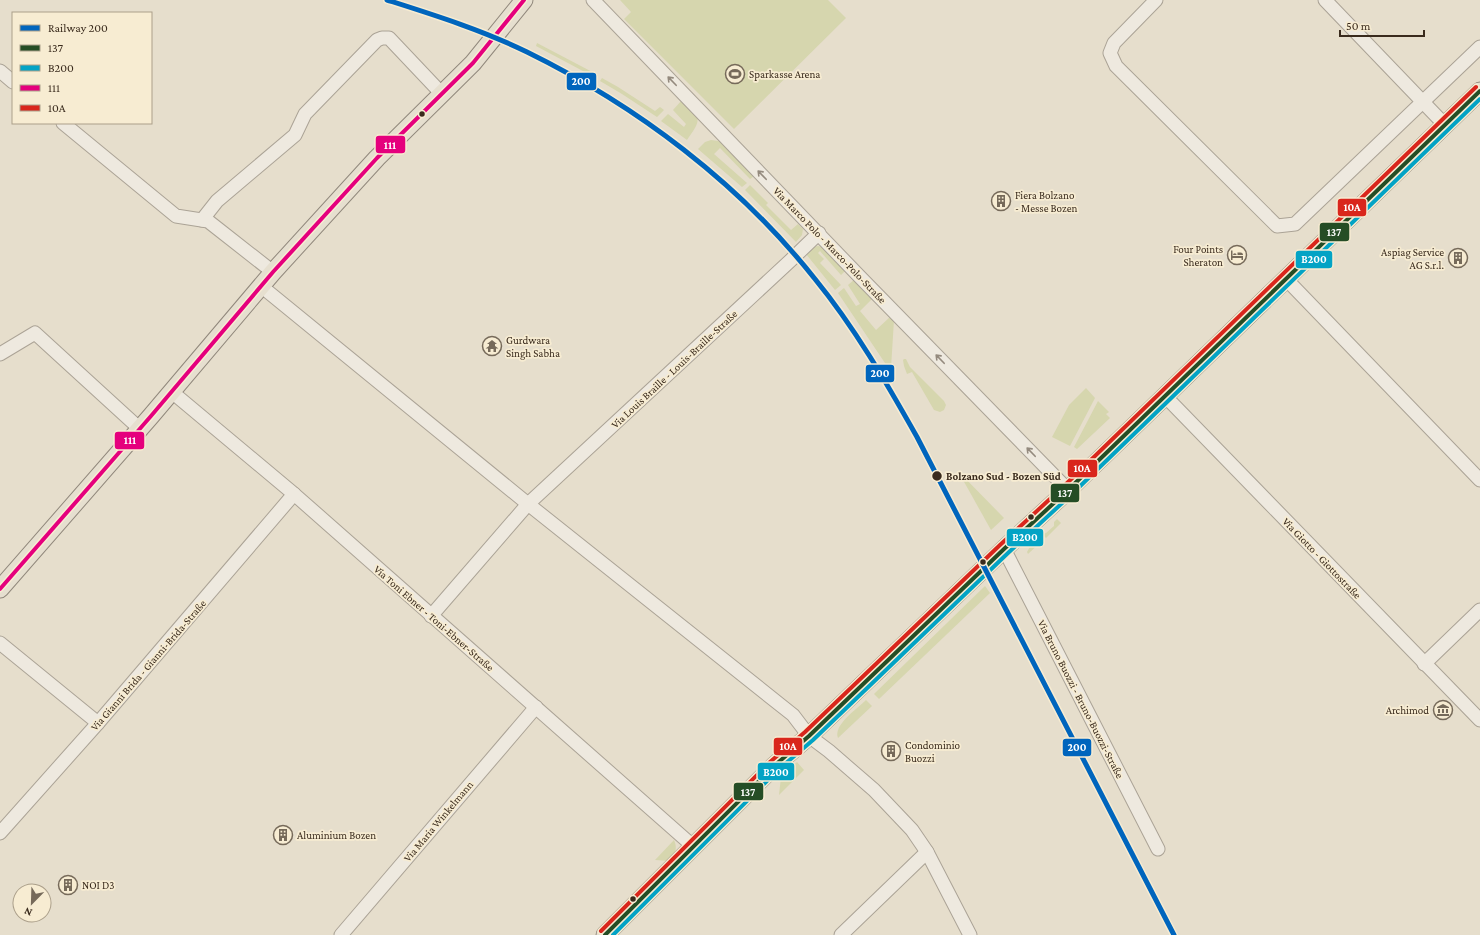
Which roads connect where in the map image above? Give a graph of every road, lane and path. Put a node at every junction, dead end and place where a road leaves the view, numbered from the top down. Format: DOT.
graph roads {
  1 [pos="524,0"];
  2 [pos="593,0"];
  3 [pos="1156,0"];
  4 [pos="1324,0"];
  5 [pos="1480,47"];
  6 [pos="0,71"];
  7 [pos="12,81"];
  8 [pos="1480,91"];
  9 [pos="442,94"];
  10 [pos="1423,102"];
  11 [pos="64,124"];
  12 [pos="1445,125"];
  13 [pos="202,220"];
  14 [pos="819,233"];
  15 [pos="273,272"];
  16 [pos="1286,279"];
  17 [pos="261,286"];
  18 [pos="0,354"];
  19 [pos="172,392"];
  20 [pos="1164,395"];
  21 [pos="140,429"];
  22 [pos="1480,480"];
  23 [pos="1068,490"];
  24 [pos="294,494"];
  25 [pos="528,504"];
  26 [pos="1004,549"];
  27 [pos="0,589"];
  28 [pos="1480,610"];
  29 [pos="431,616"];
  30 [pos="0,643"];
  31 [pos="1424,664"];
  32 [pos="536,707"];
  33 [pos="1480,720"];
  34 [pos="98,723"];
  35 [pos="809,736"];
  36 [pos="0,833"];
  37 [pos="694,847"];
  38 [pos="1158,849"];
  39 [pos="927,852"];
  40 [pos="341,935"];
  41 [pos="605,935"];
  42 [pos="841,935"];
  43 [pos="970,935"];
  1 -- 9 [label="main road"];
  14 -- 2 [label="street, Via Marco Polo - Marco-Polo-Straße, one-way"];
  3 -- 10 [label="street"];
  4 -- 10 [label="street"];
  5 -- 10 [label="street"];
  6 -- 7 [label="street"];
  8 -- 12 [label="main road"];
  9 -- 13 [label="street"];
  9 -- 15 [label="main road"];
  10 -- 12 [label="street"];
  11 -- 13 [label="street"];
  12 -- 16 [label="main road"];
  13 -- 15 [label="street"];
  23 -- 14 [label="street, Via Marco Polo - Marco-Polo-Straße, one-way"];
  14 -- 25 [label="street, Via Louis Braille - Louis-Braille-Straße"];
  15 -- 17 [label="main road"];
  16 -- 20 [label="main road"];
  16 -- 22 [label="street"];
  17 -- 19 [label="main road"];
  17 -- 25 [label="street"];
  18 -- 21 [label="street"];
  19 -- 21 [label="main road"];
  19 -- 24 [label="street, Via Toni Ebner - Toni-Ebner-Straße"];
  20 -- 23 [label="main road"];
  20 -- 31 [label="street, Via Giotto - Giottostraße"];
  21 -- 27 [label="main road"];
  23 -- 26 [label="main road"];
  24 -- 29 [label="street, Via Toni Ebner - Toni-Ebner-Straße"];
  24 -- 34 [label="street, Via Gianni Brida - Gianni-Brida-Straße"];
  25 -- 29 [label="street, Via Louis Braille - Louis-Braille-Straße"];
  25 -- 35 [label="street"];
  26 -- 35 [label="main road"];
  26 -- 38 [label="street, Via Bruno Buozzi - Bruno-Buozzi-Straße"];
  28 -- 31 [label="street"];
  29 -- 32 [label="street, Via Toni Ebner - Toni-Ebner-Straße"];
  30 -- 34 [label="street"];
  31 -- 33 [label="street, Via Giotto - Giottostraße"];
  32 -- 37 [label="street, Via Toni Ebner - Toni-Ebner-Straße"];
  32 -- 40 [label="street, Via Maria Winkelmann"];
  34 -- 36 [label="street, Via Gianni Brida - Gianni-Brida-Straße"];
  35 -- 37 [label="main road"];
  35 -- 39 [label="street"];
  37 -- 41 [label="main road"];
  39 -- 42 [label="street"];
  39 -- 43 [label="street"];
}
